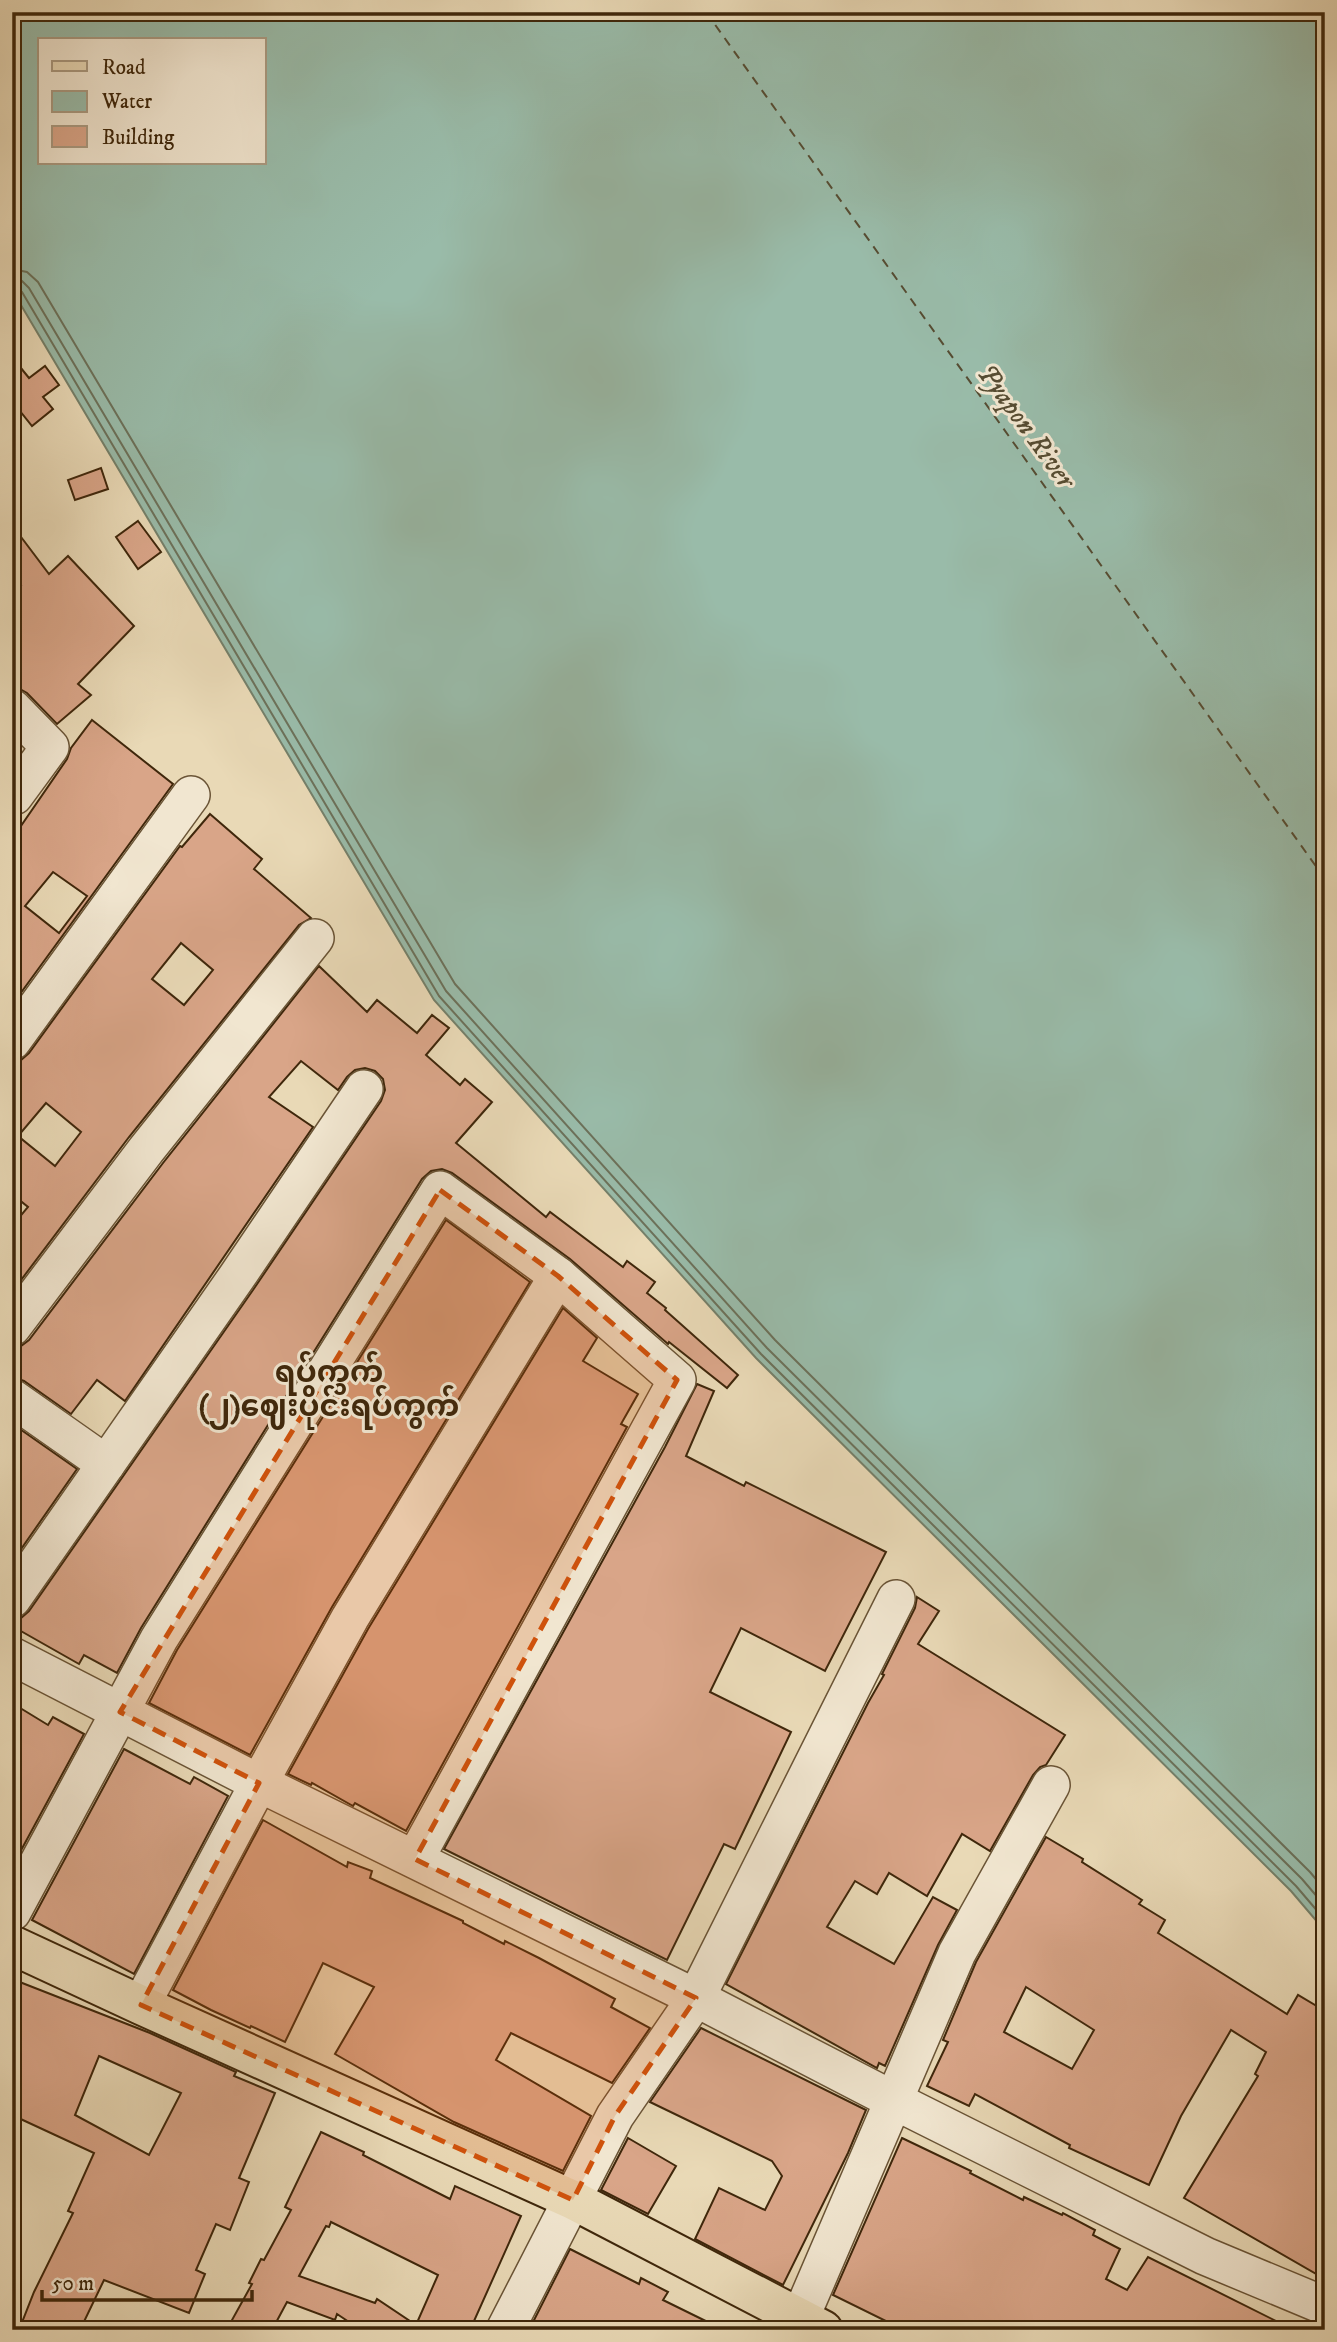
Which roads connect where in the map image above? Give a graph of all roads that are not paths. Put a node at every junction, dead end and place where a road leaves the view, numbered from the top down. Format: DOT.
graph roads {
  1 [pos="12,708"];
  2 [pos="191,795"];
  3 [pos="13,796"];
  4 [pos="315,938"];
  5 [pos="12,1041"];
  6 [pos="364,1089"];
  7 [pos="558,1276"];
  8 [pos="12,1327"];
  9 [pos="12,1398"];
  10 [pos="106,1464"];
  11 [pos="12,1599"];
  12 [pos="896,1599"];
  13 [pos="12,1656"];
  14 [pos="120,1712"];
  15 [pos="258,1783"];
  16 [pos="1051,1785"];
  17 [pos="415,1859"];
  18 [pos="12,1912"];
  19 [pos="12,1945"];
  20 [pos="696,1998"];
  21 [pos="141,2006"];
  22 [pos="893,2100"];
  23 [pos="573,2200"];
  24 [pos="1325,2306"];
  25 [pos="806,2326"];
  26 [pos="505,2330"];
  1 -- 3 [label="street"];
  2 -- 5 [label="street"];
  4 -- 8 [label="street"];
  6 -- 10 [label="street"];
  7 -- 14 [label="street"];
  7 -- 15 [label="street"];
  7 -- 17 [label="street"];
  9 -- 10 [label="street"];
  10 -- 11 [label="street"];
  12 -- 20 [label="street"];
  13 -- 14 [label="street"];
  14 -- 15 [label="street"];
  14 -- 18 [label="street"];
  15 -- 17 [label="street"];
  15 -- 21 [label="street"];
  16 -- 22 [label="street"];
  17 -- 20 [label="street"];
  19 -- 21 [label="main road"];
  20 -- 22 [label="street"];
  20 -- 23 [label="street"];
  21 -- 23 [label="main road"];
  22 -- 24 [label="street"];
  22 -- 25 [label="street"];
  23 -- 25 [label="main road"];
  23 -- 26 [label="street"];
}
